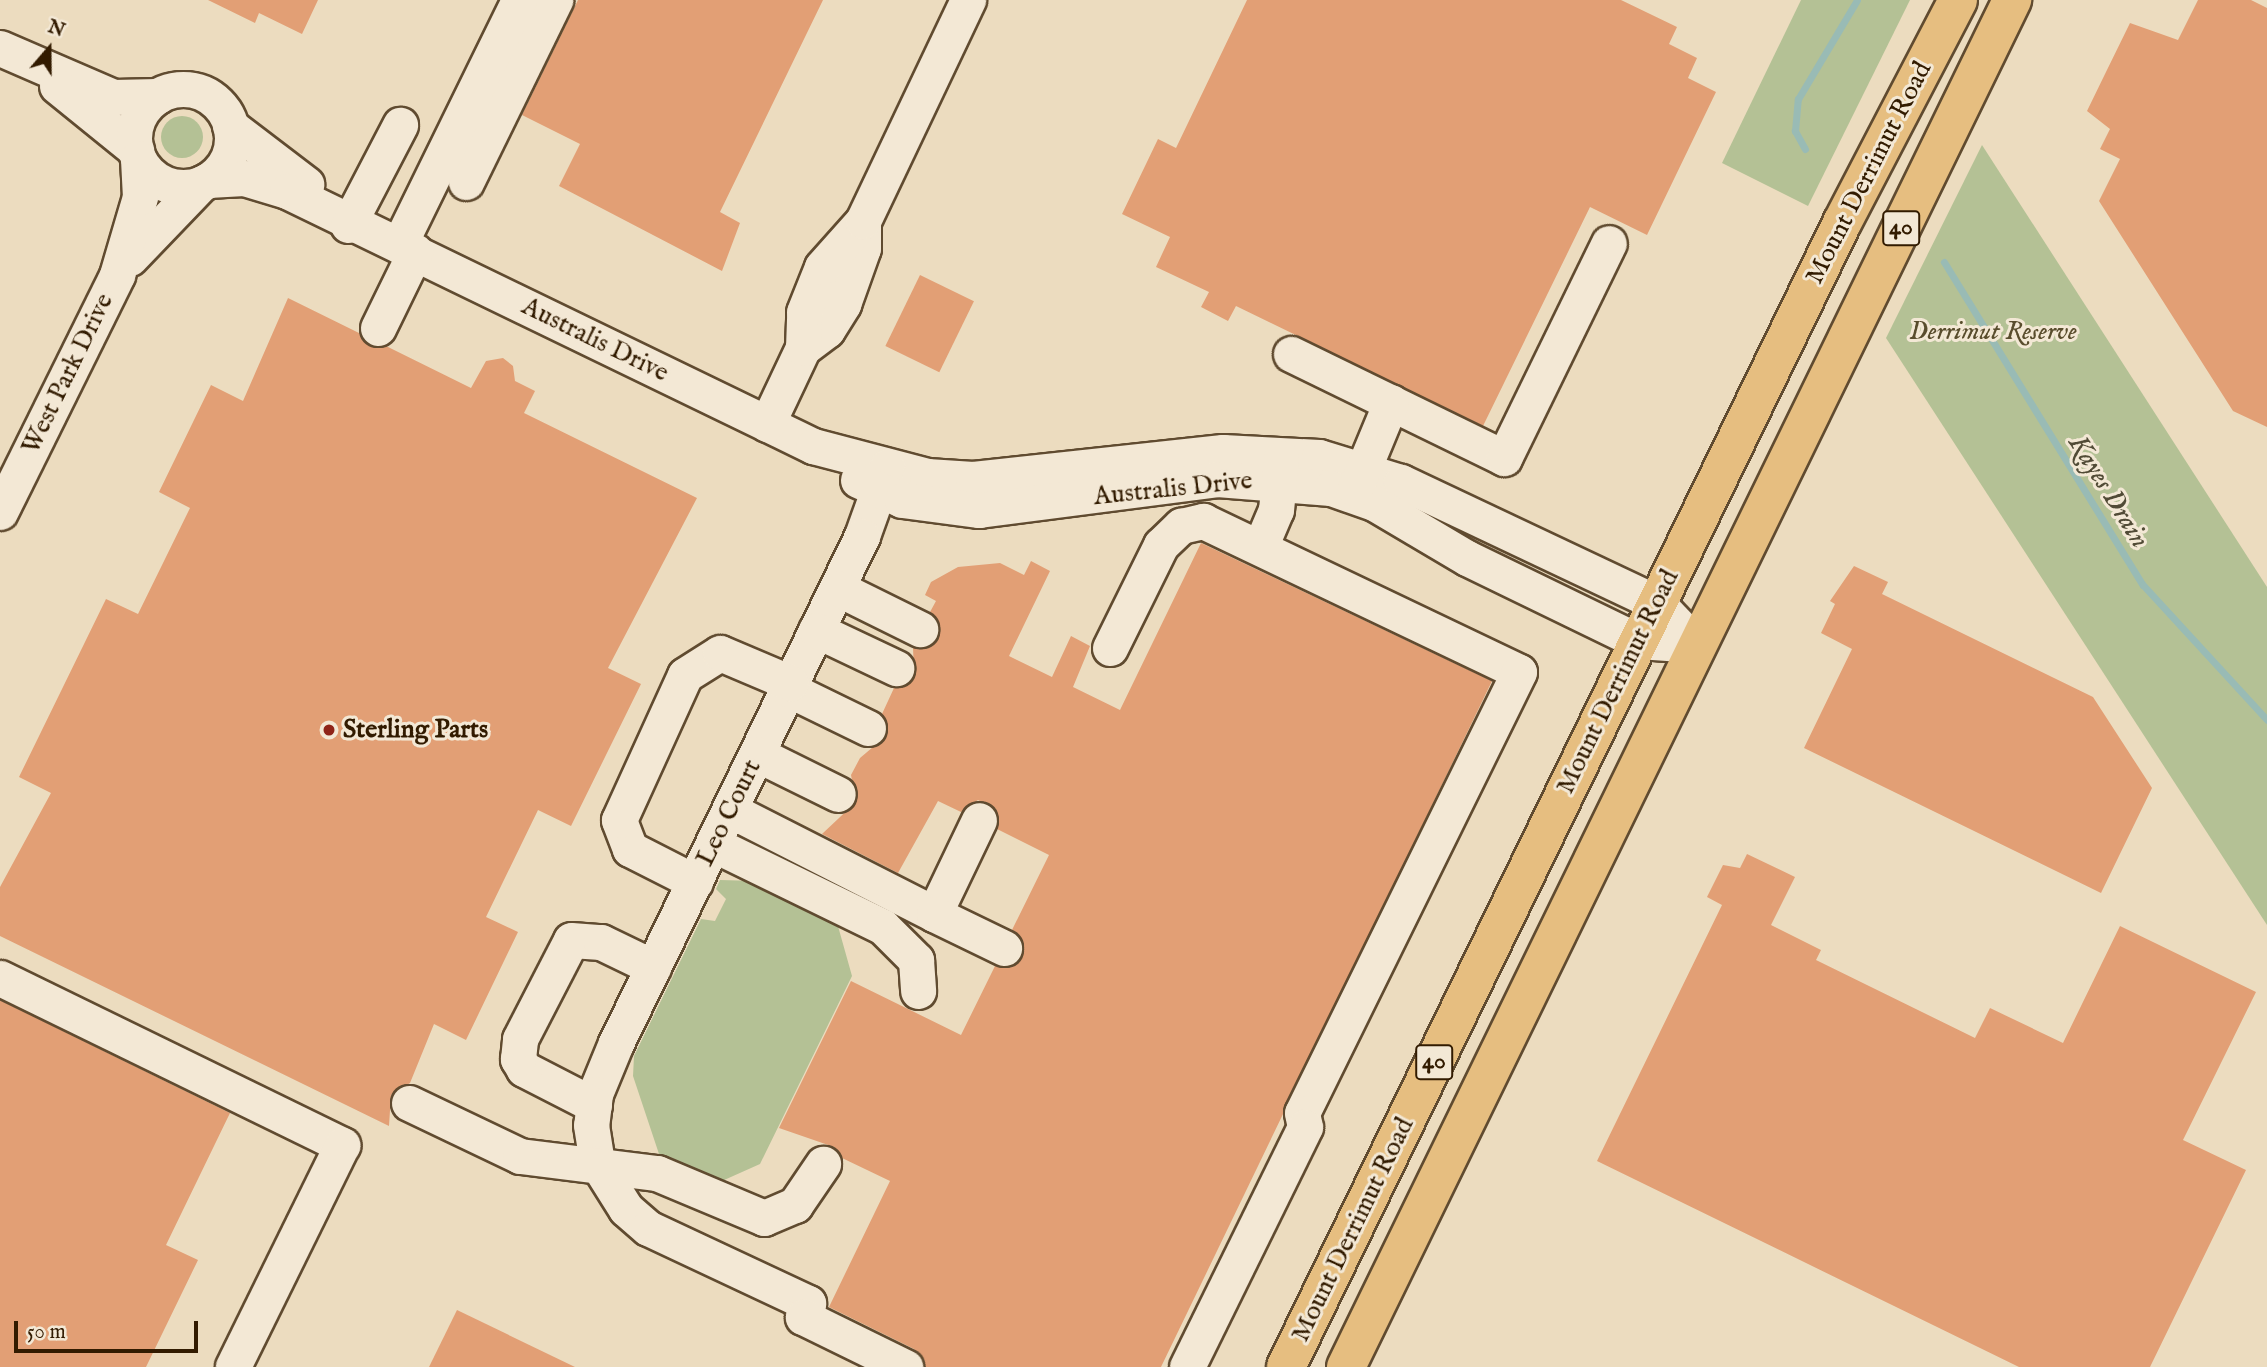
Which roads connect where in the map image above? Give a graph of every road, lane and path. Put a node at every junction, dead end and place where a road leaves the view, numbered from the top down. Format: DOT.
graph roads {
  1 [pos="519,0"];
  2 [pos="555,0"];
  3 [pos="968,0"];
  4 [pos="1958,0"];
  5 [pos="2012,0"];
  6 [pos="9,52"];
  7 [pos="158,96"];
  8 [pos="400,125"];
  9 [pos="230,126"];
  10 [pos="137,154"];
  11 [pos="205,181"];
  12 [pos="466,182"];
  13 [pos="379,234"];
  14 [pos="1609,243"];
  15 [pos="117,275"];
  16 [pos="378,328"];
  17 [pos="1291,354"];
  18 [pos="1391,402"];
  19 [pos="767,424"];
  20 [pos="1280,466"];
  21 [pos="883,478"];
  22 [pos="1358,482"];
  23 [pos="0,512"];
  24 [pos="1261,545"];
  25 [pos="836,588"];
  26 [pos="1657,603"];
  27 [pos="920,629"];
  28 [pos="816,630"];
  29 [pos="1638,641"];
  30 [pos="1697,645"];
  31 [pos="1110,648"];
  32 [pos="896,668"];
  33 [pos="790,686"];
  34 [pos="868,728"];
  35 [pos="757,754"];
  36 [pos="838,794"];
  37 [pos="730,810"];
  38 [pos="979,820"];
  39 [pos="713,844"];
  40 [pos="695,882"];
  41 [pos="934,914"];
  42 [pos="1004,948"];
  43 [pos="653,967"];
  44 [pos="0,978"];
  45 [pos="918,991"];
  46 [pos="409,1103"];
  47 [pos="594,1105"];
  48 [pos="597,1163"];
  49 [pos="823,1164"];
  50 [pos="233,1367"];
  51 [pos="905,1367"];
  52 [pos="1187,1367"];
  53 [pos="1286,1367"];
  54 [pos="1346,1367"];
  1 -- 13 [label="street"];
  2 -- 12 [label="street"];
  3 -- 19 [label="street"];
  4 -- 26 [label="main road, Mount Derrimut Road / 40"];
  5 -- 30 [label="main road, Mount Derrimut Road / 40"];
  6 -- 7 [label="street"];
  6 -- 10 [label="street"];
  7 -- 9 [label="street"];
  7 -- 10 [label="street"];
  8 -- 13 [label="street"];
  9 -- 11 [label="street"];
  9 -- 13 [label="street, Australis Drive"];
  10 -- 11 [label="street"];
  10 -- 15 [label="street, West Park Drive"];
  11 -- 13 [label="street, Australis Drive"];
  11 -- 15 [label="street, West Park Drive"];
  13 -- 16 [label="street"];
  13 -- 19 [label="street, Australis Drive"];
  14 -- 18 [label="street"];
  15 -- 23 [label="street, West Park Drive"];
  17 -- 18 [label="street"];
  18 -- 22 [label="street"];
  19 -- 21 [label="street, Australis Drive"];
  20 -- 21 [label="street, Australis Drive"];
  20 -- 22 [label="street, Australis Drive"];
  20 -- 24 [label="street"];
  21 -- 25 [label="street, Leo Court"];
  22 -- 26 [label="street, Australis Drive"];
  22 -- 29 [label="street, Australis Drive"];
  24 -- 31 [label="street"];
  24 -- 52 [label="street"];
  25 -- 27 [label="street"];
  25 -- 28 [label="street, Leo Court"];
  26 -- 29 [label="main road, Mount Derrimut Road / 40"];
  26 -- 30 [label="street"];
  28 -- 32 [label="street"];
  28 -- 33 [label="street, Leo Court"];
  29 -- 30 [label="street"];
  29 -- 53 [label="main road, Mount Derrimut Road / 40"];
  30 -- 54 [label="main road, Mount Derrimut Road / 40"];
  33 -- 34 [label="street"];
  33 -- 35 [label="street, Leo Court"];
  33 -- 40 [label="street"];
  35 -- 36 [label="street"];
  35 -- 37 [label="street, Leo Court"];
  37 -- 39 [label="street, Leo Court"];
  37 -- 41 [label="street"];
  38 -- 41 [label="street"];
  39 -- 40 [label="street, Leo Court"];
  39 -- 45 [label="street"];
  40 -- 43 [label="street, Leo Court"];
  41 -- 42 [label="street"];
  43 -- 47 [label="street, Leo Court"];
  43 -- 47 [label="street"];
  44 -- 50 [label="street"];
  46 -- 48 [label="street"];
  47 -- 48 [label="street, Leo Court"];
  48 -- 49 [label="street"];
  48 -- 51 [label="street"];
}
